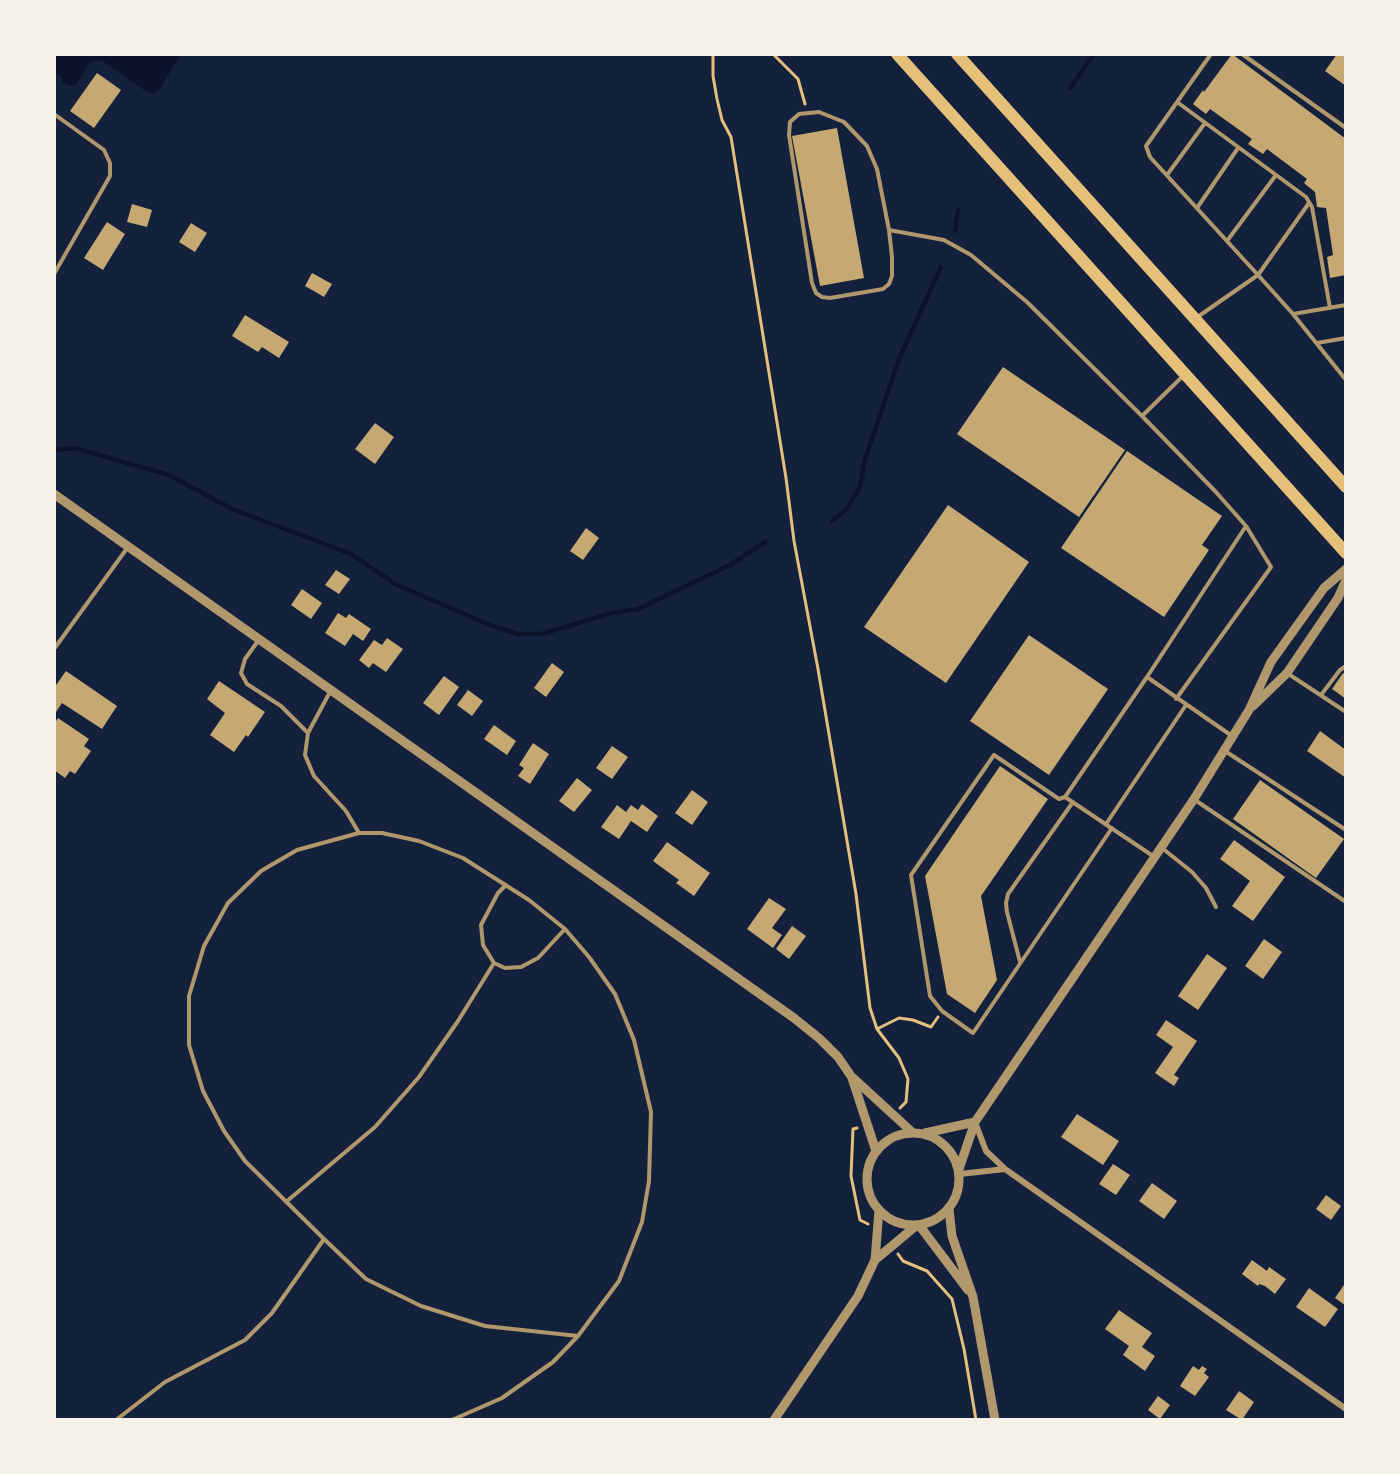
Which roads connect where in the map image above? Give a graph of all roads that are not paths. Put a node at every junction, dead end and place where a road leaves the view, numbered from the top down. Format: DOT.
graph roads {
  1 [pos="897,54"];
  2 [pos="957,54"];
  3 [pos="1211,54"];
  4 [pos="1242,54"];
  5 [pos="1177,102"];
  6 [pos="54,114"];
  7 [pos="1205,123"];
  8 [pos="1346,128"];
  9 [pos="1238,148"];
  10 [pos="1167,175"];
  11 [pos="1276,175"];
  12 [pos="1310,203"];
  13 [pos="1197,208"];
  14 [pos="889,230"];
  15 [pos="1227,241"];
  16 [pos="54,274"];
  17 [pos="1258,275"];
  18 [pos="1346,305"];
  19 [pos="1330,308"];
  20 [pos="1293,314"];
  21 [pos="1195,319"];
  22 [pos="1346,338"];
  23 [pos="1316,343"];
  24 [pos="1185,374"];
  25 [pos="1346,380"];
  26 [pos="1142,416"];
  27 [pos="1346,487"];
  28 [pos="54,494"];
  29 [pos="1246,526"];
  30 [pos="128,546"];
  31 [pos="1346,553"];
  32 [pos="1346,569"];
  33 [pos="1346,580"];
  34 [pos="259,639"];
  35 [pos="54,649"];
  36 [pos="1346,666"];
  37 [pos="1287,673"];
  38 [pos="1147,677"];
  39 [pos="331,689"];
  40 [pos="1321,695"];
  41 [pos="1176,699"];
  42 [pos="1186,705"];
  43 [pos="1249,710"];
  44 [pos="1346,712"];
  45 [pos="308,733"];
  46 [pos="1232,737"];
  47 [pos="1224,751"];
  48 [pos="1065,797"];
  49 [pos="1194,799"];
  50 [pos="1073,802"];
  51 [pos="1106,824"];
  52 [pos="1112,828"];
  53 [pos="1346,831"];
  54 [pos="359,833"];
  55 [pos="1162,848"];
  56 [pos="1155,858"];
  57 [pos="506,885"];
  58 [pos="1346,902"];
  59 [pos="1216,907"];
  60 [pos="565,929"];
  61 [pos="494,963"];
  62 [pos="1021,963"];
  63 [pos="851,1076"];
  64 [pos="975,1122"];
  65 [pos="912,1132"];
  66 [pos="922,1133"];
  67 [pos="876,1151"];
  68 [pos="1005,1169"];
  69 [pos="959,1172"];
  70 [pos="286,1202"];
  71 [pos="949,1209"];
  72 [pos="879,1210"];
  73 [pos="918,1225"];
  74 [pos="324,1239"];
  75 [pos="875,1260"];
  76 [pos="973,1297"];
  77 [pos="578,1336"];
  78 [pos="1346,1409"];
  79 [pos="116,1420"];
  80 [pos="452,1420"];
  81 [pos="774,1420"];
  82 [pos="994,1420"];
  1 -- 24 [label="main road"];
  2 -- 21 [label="main road"];
  3 -- 5 [label="lane"];
  4 -- 8 [label="lane"];
  5 -- 7 [label="lane"];
  5 -- 10 [label="lane"];
  6 -- 16 [label="lane"];
  7 -- 9 [label="lane"];
  7 -- 10 [label="lane"];
  9 -- 11 [label="lane"];
  9 -- 13 [label="lane"];
  10 -- 13 [label="lane"];
  11 -- 12 [label="lane"];
  11 -- 15 [label="lane"];
  12 -- 17 [label="lane"];
  12 -- 19 [label="lane"];
  13 -- 15 [label="lane"];
  14 -- 14 [label="lane"];
  14 -- 26 [label="lane"];
  15 -- 17 [label="lane"];
  17 -- 20 [label="lane"];
  17 -- 21 [label="lane"];
  18 -- 19 [label="lane"];
  19 -- 20 [label="lane"];
  20 -- 23 [label="lane"];
  21 -- 27 [label="main road"];
  22 -- 23 [label="lane"];
  23 -- 25 [label="lane"];
  24 -- 26 [label="lane"];
  24 -- 31 [label="main road"];
  26 -- 29 [label="lane"];
  28 -- 30 [label="street"];
  29 -- 38 [label="lane"];
  29 -- 41 [label="lane"];
  30 -- 34 [label="street"];
  30 -- 35 [label="lane"];
  32 -- 43 [label="street"];
  33 -- 37 [label="street"];
  34 -- 39 [label="street"];
  34 -- 45 [label="lane"];
  36 -- 40 [label="lane"];
  37 -- 40 [label="lane"];
  37 -- 43 [label="street"];
  38 -- 41 [label="lane"];
  38 -- 48 [label="lane"];
  39 -- 45 [label="lane"];
  39 -- 63 [label="street"];
  40 -- 44 [label="lane"];
  41 -- 42 [label="lane"];
  42 -- 46 [label="lane"];
  42 -- 51 [label="lane"];
  43 -- 46 [label="street"];
  45 -- 54 [label="lane"];
  46 -- 47 [label="street"];
  47 -- 49 [label="street"];
  47 -- 53 [label="lane"];
  48 -- 50 [label="lane"];
  48 -- 62 [label="lane"];
  49 -- 55 [label="street"];
  49 -- 58 [label="lane"];
  50 -- 51 [label="lane"];
  50 -- 62 [label="lane"];
  51 -- 52 [label="lane"];
  52 -- 56 [label="lane"];
  52 -- 62 [label="lane"];
  54 -- 57 [label="lane"];
  54 -- 70 [label="lane"];
  55 -- 56 [label="street"];
  55 -- 59 [label="lane"];
  56 -- 64 [label="street"];
  57 -- 60 [label="lane"];
  57 -- 61 [label="lane"];
  60 -- 61 [label="lane"];
  60 -- 77 [label="lane"];
  61 -- 70 [label="lane"];
  63 -- 65 [label="street"];
  63 -- 67 [label="street"];
  64 -- 66 [label="street"];
  64 -- 68 [label="street"];
  64 -- 69 [label="street"];
  65 -- 66 [label="street"];
  65 -- 67 [label="street"];
  66 -- 69 [label="street"];
  67 -- 72 [label="street"];
  68 -- 69 [label="street"];
  68 -- 78 [label="street"];
  69 -- 71 [label="street"];
  70 -- 74 [label="lane"];
  71 -- 73 [label="street"];
  71 -- 76 [label="street"];
  72 -- 73 [label="street"];
  72 -- 75 [label="street"];
  73 -- 75 [label="street"];
  73 -- 76 [label="street"];
  74 -- 77 [label="lane"];
  74 -- 79 [label="lane"];
  75 -- 81 [label="street"];
  76 -- 82 [label="street"];
  77 -- 80 [label="lane"];
}
